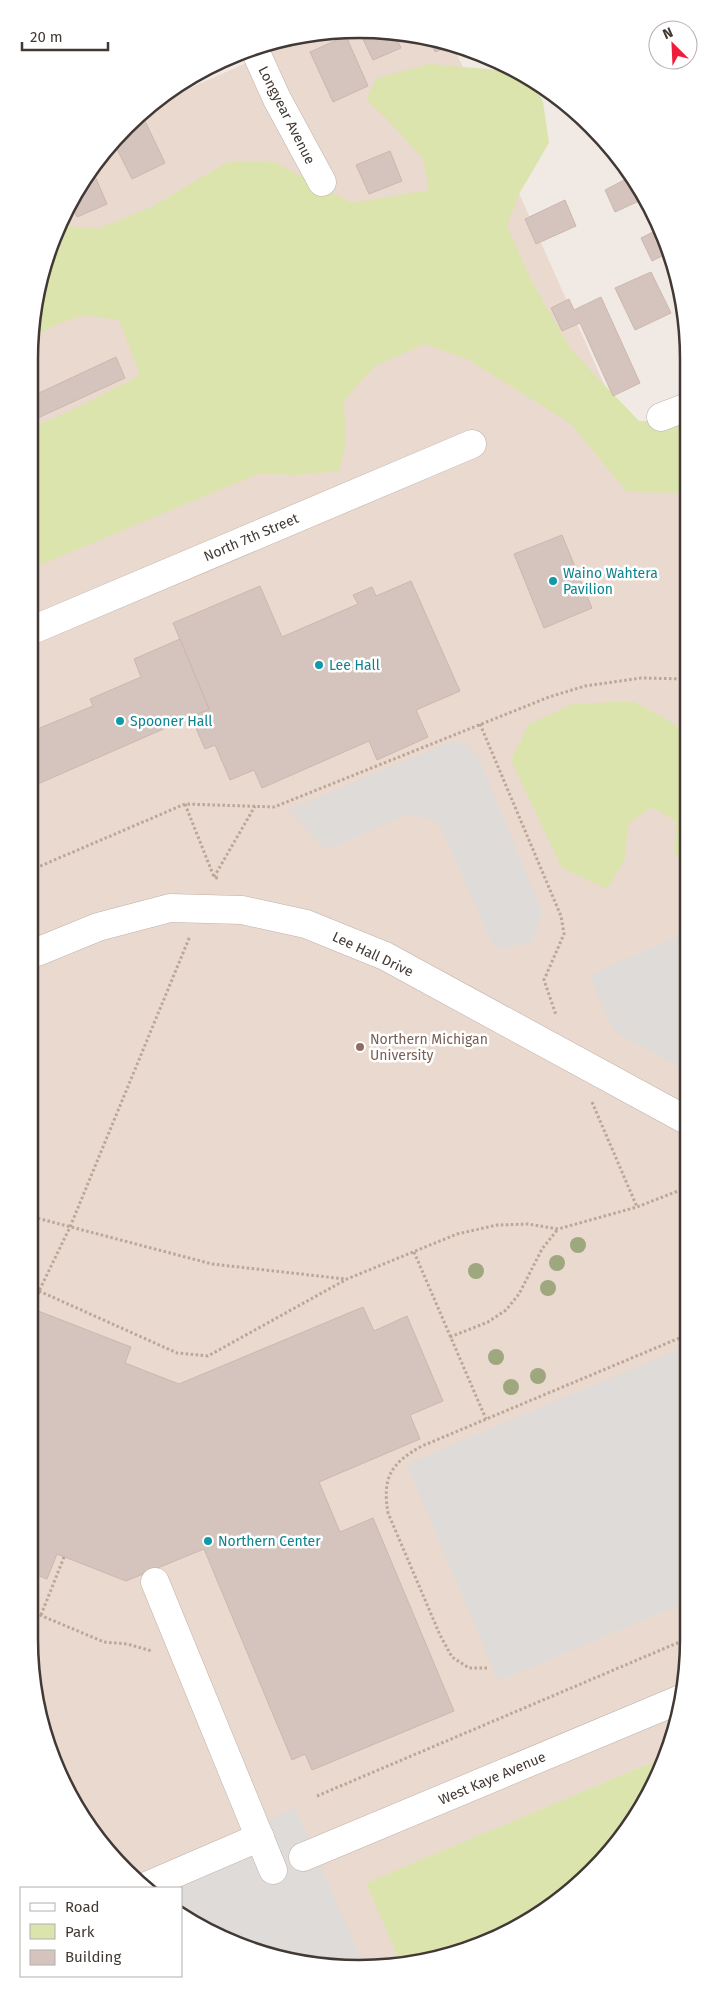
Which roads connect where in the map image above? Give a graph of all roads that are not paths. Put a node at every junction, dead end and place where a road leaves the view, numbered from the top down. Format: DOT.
graph roads {
  1 [pos="257,55"];
  2 [pos="322,182"];
  3 [pos="680,410"];
  4 [pos="661,417"];
  5 [pos="472,444"];
  6 [pos="38,628"];
  7 [pos="38,952"];
  8 [pos="680,1117"];
  9 [pos="155,1582"];
  10 [pos="674,1702"];
  11 [pos="260,1837"];
  12 [pos="302,1857"];
  13 [pos="273,1870"];
  14 [pos="152,1884"];
  1 -- 2 [label="street, Longyear Avenue"];
  3 -- 4 [label="street"];
  5 -- 6 [label="street, North 7th Street"];
  7 -- 8 [label="street, Lee Hall Drive"];
  9 -- 11 [label="street"];
  10 -- 12 [label="street, West Kaye Avenue"];
  11 -- 13 [label="street"];
  11 -- 14 [label="street"];
}
